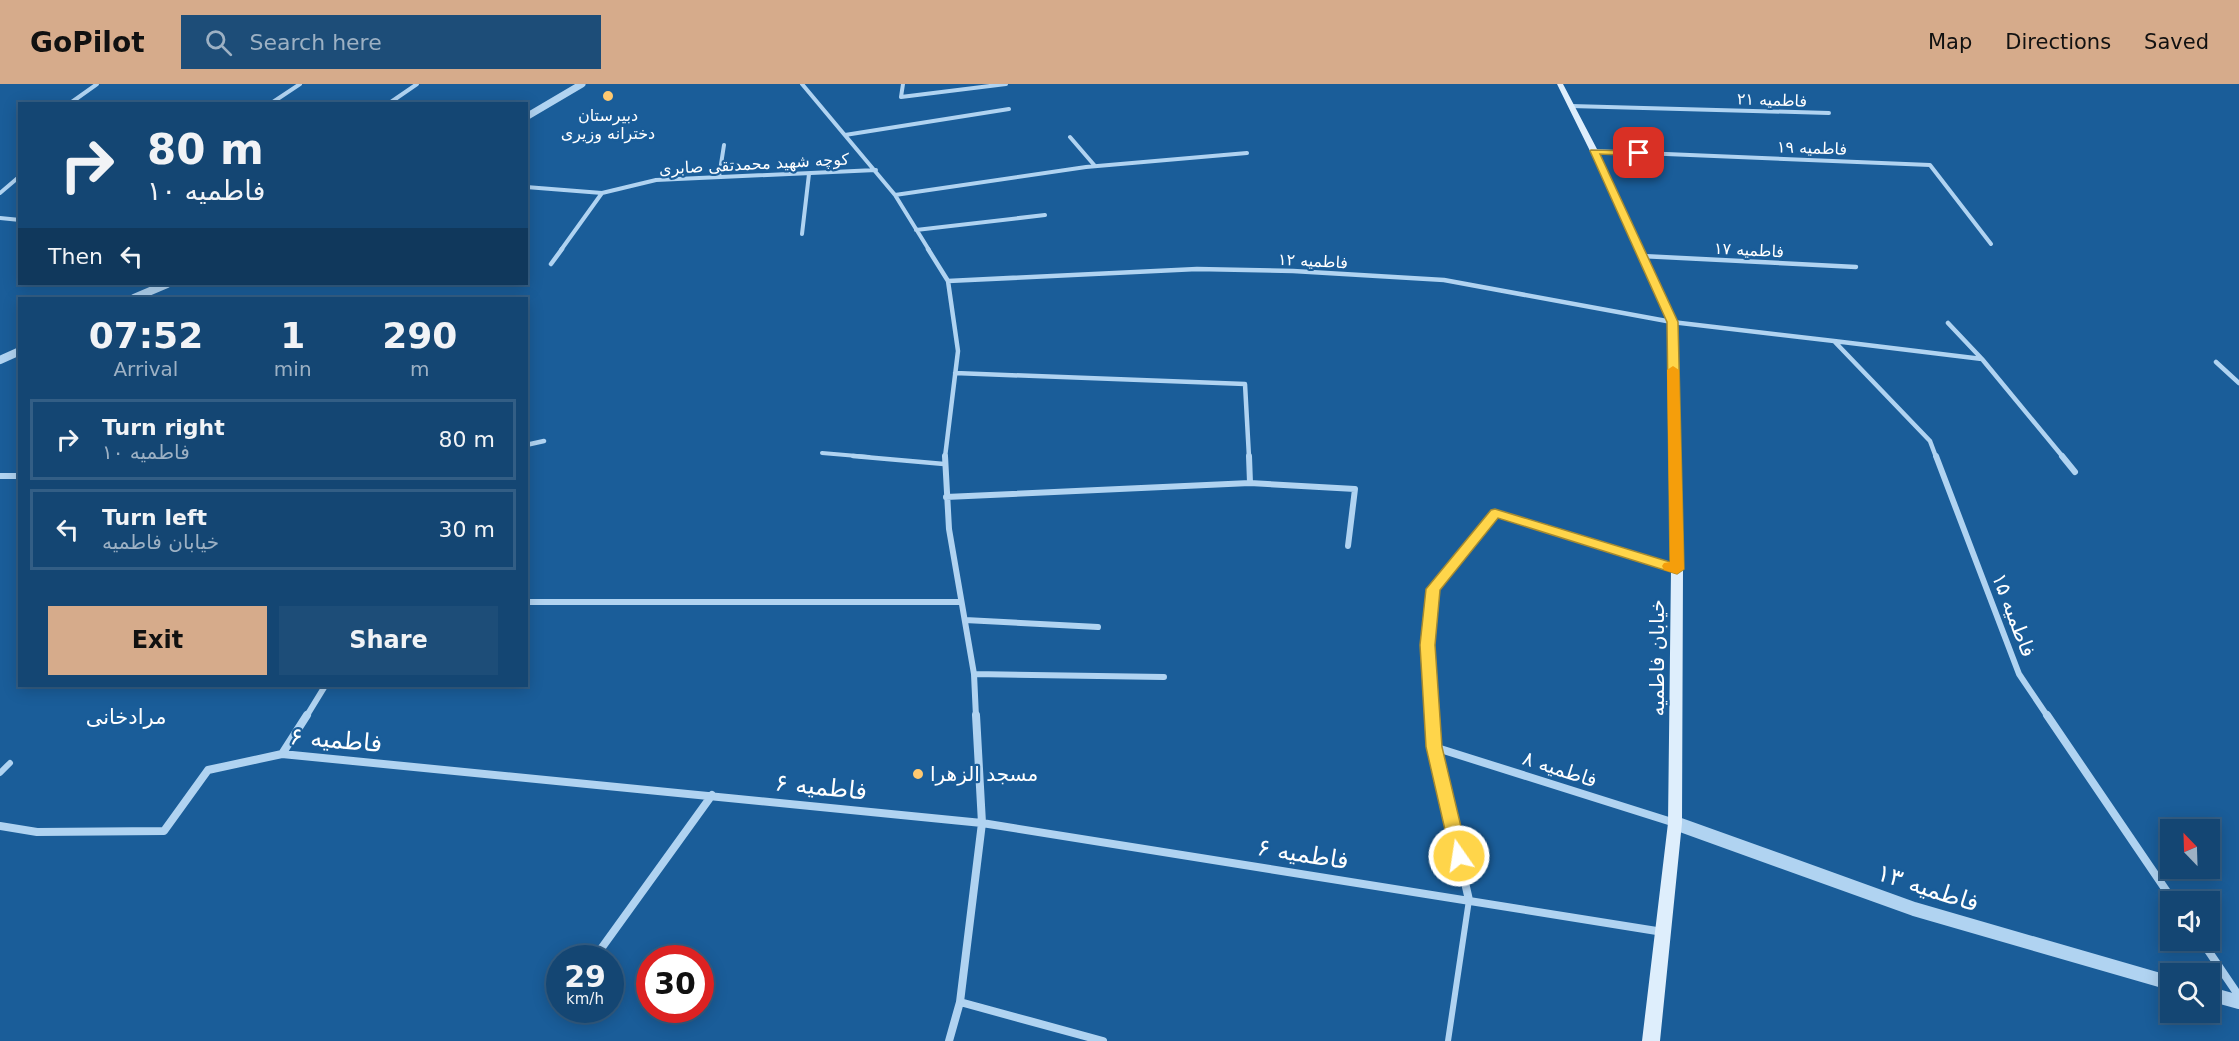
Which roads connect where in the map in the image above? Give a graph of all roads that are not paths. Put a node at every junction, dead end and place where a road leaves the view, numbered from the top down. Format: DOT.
graph roads {
  1 [pos="97,84"];
  2 [pos="300,84"];
  3 [pos="417,84"];
  4 [pos="582,84"];
  5 [pos="802,84"];
  6 [pos="903,84"];
  7 [pos="1006,84"];
  8 [pos="1560,84"];
  9 [pos="72,102"];
  10 [pos="273,102"];
  11 [pos="391,102"];
  12 [pos="1571,106"];
  13 [pos="1010,110"];
  14 [pos="1829,113"];
  15 [pos="528,116"];
  16 [pos="845,135"];
  17 [pos="1070,136"];
  18 [pos="724,145"];
  19 [pos="1594,151"];
  20 [pos="1246,153"];
  21 [pos="1095,166"];
  22 [pos="876,170"];
  23 [pos="809,174"];
  24 [pos="719,177"];
  25 [pos="18,178"];
  26 [pos="528,187"];
  27 [pos="0,193"];
  28 [pos="602,193"];
  29 [pos="895,195"];
  30 [pos="1045,215"];
  31 [pos="0,218"];
  32 [pos="18,220"];
  33 [pos="916,230"];
  34 [pos="802,234"];
  35 [pos="1990,244"];
  36 [pos="1642,256"];
  37 [pos="551,264"];
  38 [pos="1856,267"];
  39 [pos="948,281"];
  40 [pos="165,285"];
  41 [pos="136,297"];
  42 [pos="1672,322"];
  43 [pos="1947,322"];
  44 [pos="1834,341"];
  45 [pos="18,352"];
  46 [pos="1982,359"];
  47 [pos="0,360"];
  48 [pos="2216,362"];
  49 [pos="955,373"];
  50 [pos="2239,383"];
  51 [pos="544,441"];
  52 [pos="528,445"];
  53 [pos="822,453"];
  54 [pos="944,464"];
  55 [pos="2075,472"];
  56 [pos="0,476"];
  57 [pos="18,476"];
  58 [pos="1250,483"];
  59 [pos="946,497"];
  60 [pos="1348,546"];
  61 [pos="1677,569"];
  62 [pos="528,602"];
  63 [pos="961,602"];
  64 [pos="965,620"];
  65 [pos="1098,627"];
  66 [pos="974,674"];
  67 [pos="1164,677"];
  68 [pos="324,687"];
  69 [pos="1434,747"];
  70 [pos="282,754"];
  71 [pos="10,763"];
  72 [pos="0,773"];
  73 [pos="712,795"];
  74 [pos="1675,823"];
  75 [pos="982,824"];
  76 [pos="0,826"];
  77 [pos="2167,891"];
  78 [pos="1469,900"];
  79 [pos="1664,932"];
  80 [pos="604,945"];
  81 [pos="2208,951"];
  82 [pos="2160,979"];
  83 [pos="2239,996"];
  84 [pos="2220,997"];
  85 [pos="960,1002"];
  86 [pos="2239,1002"];
  87 [pos="949,1041"];
  88 [pos="1103,1041"];
  89 [pos="1448,1041"];
  90 [pos="1651,1041"];
  1 -- 9 [label="street"];
  2 -- 10 [label="street"];
  3 -- 11 [label="street"];
  4 -- 15 [label="street"];
  5 -- 16 [label="street"];
  6 -- 7 [label="street"];
  8 -- 12 [label="main road, خیابان فاطمیه"];
  12 -- 14 [label="street, فاطمیه ۲۱"];
  12 -- 19 [label="main road, خیابان فاطمیه"];
  13 -- 16 [label="street"];
  16 -- 22 [label="street"];
  17 -- 21 [label="street"];
  18 -- 24 [label="street"];
  19 -- 35 [label="street, فاطمیه ۱۹"];
  19 -- 36 [label="main road, خیابان فاطمیه"];
  20 -- 21 [label="street"];
  21 -- 29 [label="street"];
  22 -- 23 [label="street, کوچه شهید محمدتقی صابری"];
  22 -- 29 [label="street"];
  23 -- 24 [label="street, کوچه شهید محمدتقی صابری"];
  23 -- 34 [label="street"];
  24 -- 28 [label="street, کوچه شهید محمدتقی صابری"];
  25 -- 27 [label="street"];
  26 -- 28 [label="street, کوچه شهید محمدتقی صابری"];
  28 -- 37 [label="street"];
  29 -- 33 [label="street"];
  30 -- 33 [label="street"];
  31 -- 32 [label="street"];
  33 -- 39 [label="street"];
  36 -- 38 [label="street, فاطمیه ۱۷"];
  36 -- 42 [label="main road, خیابان فاطمیه"];
  39 -- 42 [label="street, فاطمیه ۱۲"];
  39 -- 49 [label="street"];
  40 -- 41 [label="street"];
  42 -- 44 [label="street"];
  42 -- 61 [label="main road, خیابان فاطمیه"];
  43 -- 46 [label="street"];
  44 -- 46 [label="street"];
  44 -- 77 [label="street, فاطمیه ۱۵"];
  45 -- 47 [label="street"];
  46 -- 55 [label="street"];
  48 -- 50 [label="street"];
  49 -- 54 [label="street"];
  49 -- 58 [label="street"];
  51 -- 52 [label="street"];
  53 -- 54 [label="lane"];
  54 -- 59 [label="street"];
  56 -- 57 [label="street"];
  58 -- 59 [label="street"];
  58 -- 60 [label="street"];
  59 -- 63 [label="street"];
  61 -- 69 [label="street"];
  61 -- 74 [label="main road, خیابان فاطمیه"];
  62 -- 63 [label="street"];
  63 -- 64 [label="street"];
  64 -- 65 [label="street"];
  64 -- 66 [label="street"];
  66 -- 67 [label="street"];
  66 -- 75 [label="street"];
  68 -- 70 [label="street"];
  69 -- 74 [label="street, فاطمیه ۸"];
  69 -- 78 [label="street"];
  70 -- 73 [label="street, فاطمیه ۶"];
  70 -- 76 [label="street, فاطمیه ۶"];
  71 -- 72 [label="lane"];
  73 -- 75 [label="street, فاطمیه ۶"];
  73 -- 80 [label="street"];
  74 -- 79 [label="main road, خیابان فاطمیه"];
  74 -- 82 [label="street, فاطمیه ۱۳"];
  75 -- 78 [label="street, فاطمیه ۶"];
  75 -- 85 [label="street"];
  78 -- 79 [label="street, فاطمیه ۶"];
  78 -- 89 [label="lane"];
  79 -- 90 [label="main road, خیابان فاطمیه"];
  81 -- 83 [label="street"];
  84 -- 86 [label="street"];
  85 -- 87 [label="street"];
  85 -- 88 [label="street"];
}
